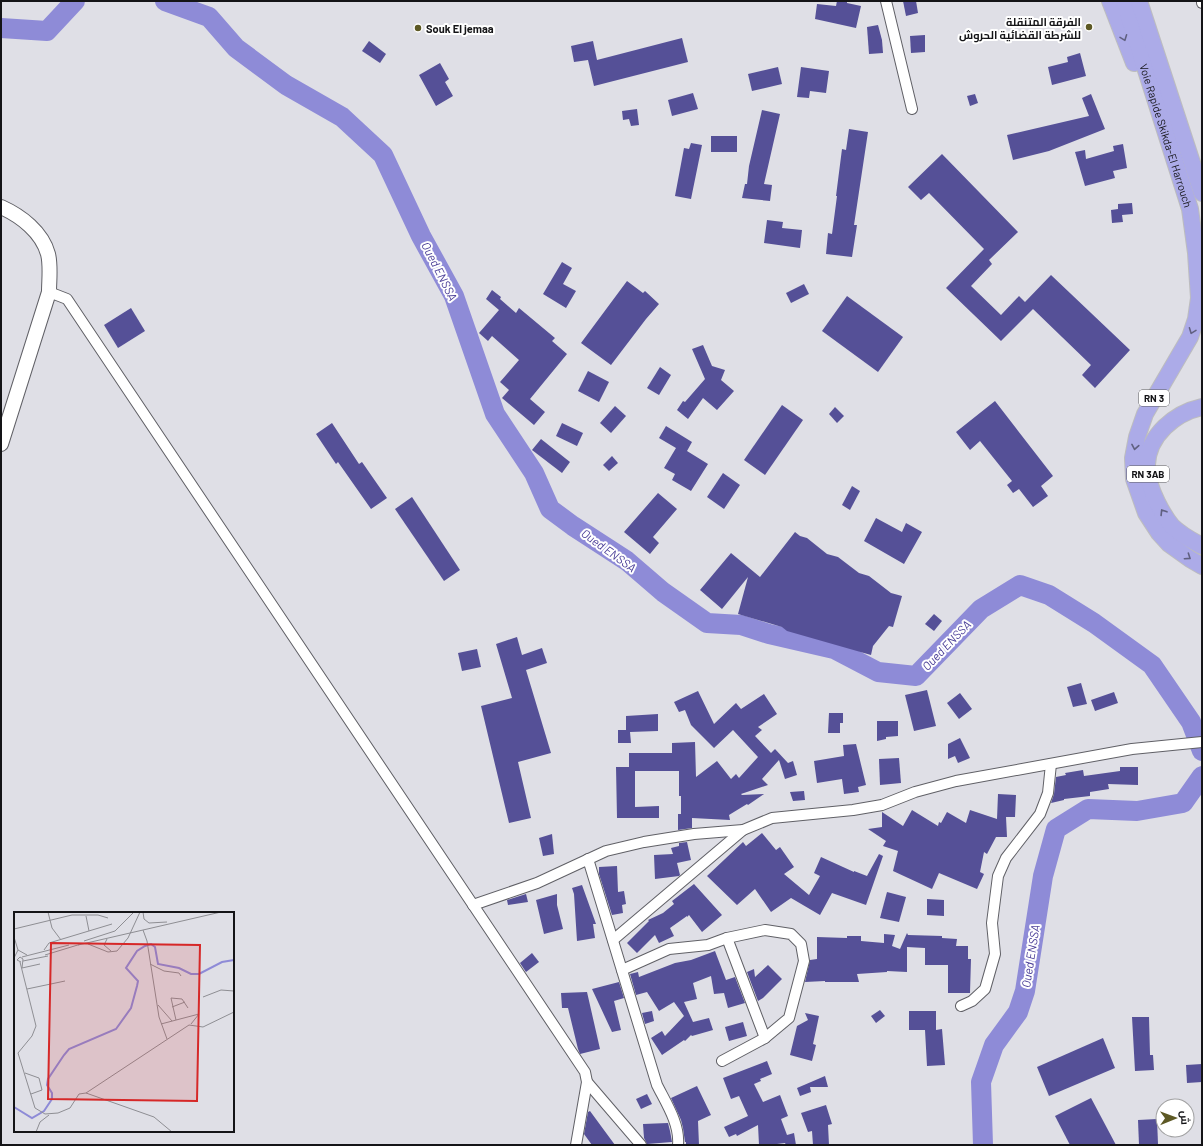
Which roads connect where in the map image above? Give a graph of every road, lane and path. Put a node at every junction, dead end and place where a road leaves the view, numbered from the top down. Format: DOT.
graph roads {
  1 [pos="886,1"];
  2 [pos="1110,1"];
  3 [pos="1124,1"];
  4 [pos="1139,1"];
  5 [pos="1151,1"];
  6 [pos="912,109"];
  7 [pos="1170,147"];
  8 [pos="1196,174"];
  9 [pos="1202,193"];
  10 [pos="1,207"];
  11 [pos="1190,210"];
  12 [pos="1202,257"];
  13 [pos="49,292"];
  14 [pos="1202,407"];
  15 [pos="1,444"];
  16 [pos="1202,546"];
  17 [pos="1202,566"];
  18 [pos="1202,742"];
  19 [pos="1050,764"];
  20 [pos="743,830"];
  21 [pos="588,859"];
  22 [pos="473,905"];
  23 [pos="727,938"];
  24 [pos="612,940"];
  25 [pos="622,970"];
  26 [pos="961,1006"];
  27 [pos="765,1038"];
  28 [pos="722,1061"];
  29 [pos="587,1082"];
  30 [pos="576,1145"];
  31 [pos="641,1145"];
  32 [pos="678,1145"];
  1 -- 6 [label="street"];
  2 -- 7 [label="highway, one-way"];
  3 -- 7 [label="highway, Voie Rapide Skikda-El Harrouch / RN 3"];
  4 -- 8 [label="highway, Voie Rapide Skikda-El Harrouch"];
  5 -- 8 [label="highway"];
  7 -- 11 [label="highway, Voie Rapide Skikda-El Harrouch / RN 3"];
  8 -- 9 [label="highway, Voie Rapide Skikda-El Harrouch"];
  10 -- 13 [label="main road"];
  11 -- 12 [label="highway"];
  11 -- 17 [label="highway, Voie Rapide Skikda-El Harrouch / RN 3, one-way"];
  13 -- 15 [label="main road"];
  13 -- 22 [label="street"];
  16 -- 14 [label="highway, RN 3AB, one-way"];
  18 -- 19 [label="street"];
  19 -- 20 [label="street"];
  19 -- 26 [label="street"];
  20 -- 21 [label="street"];
  20 -- 24 [label="street"];
  21 -- 22 [label="street"];
  21 -- 24 [label="street"];
  22 -- 29 [label="street"];
  23 -- 25 [label="street"];
  23 -- 27 [label="street"];
  23 -- 27 [label="street"];
  24 -- 25 [label="street"];
  25 -- 32 [label="street"];
  27 -- 28 [label="street"];
  29 -- 30 [label="street"];
  29 -- 31 [label="street"];
}
